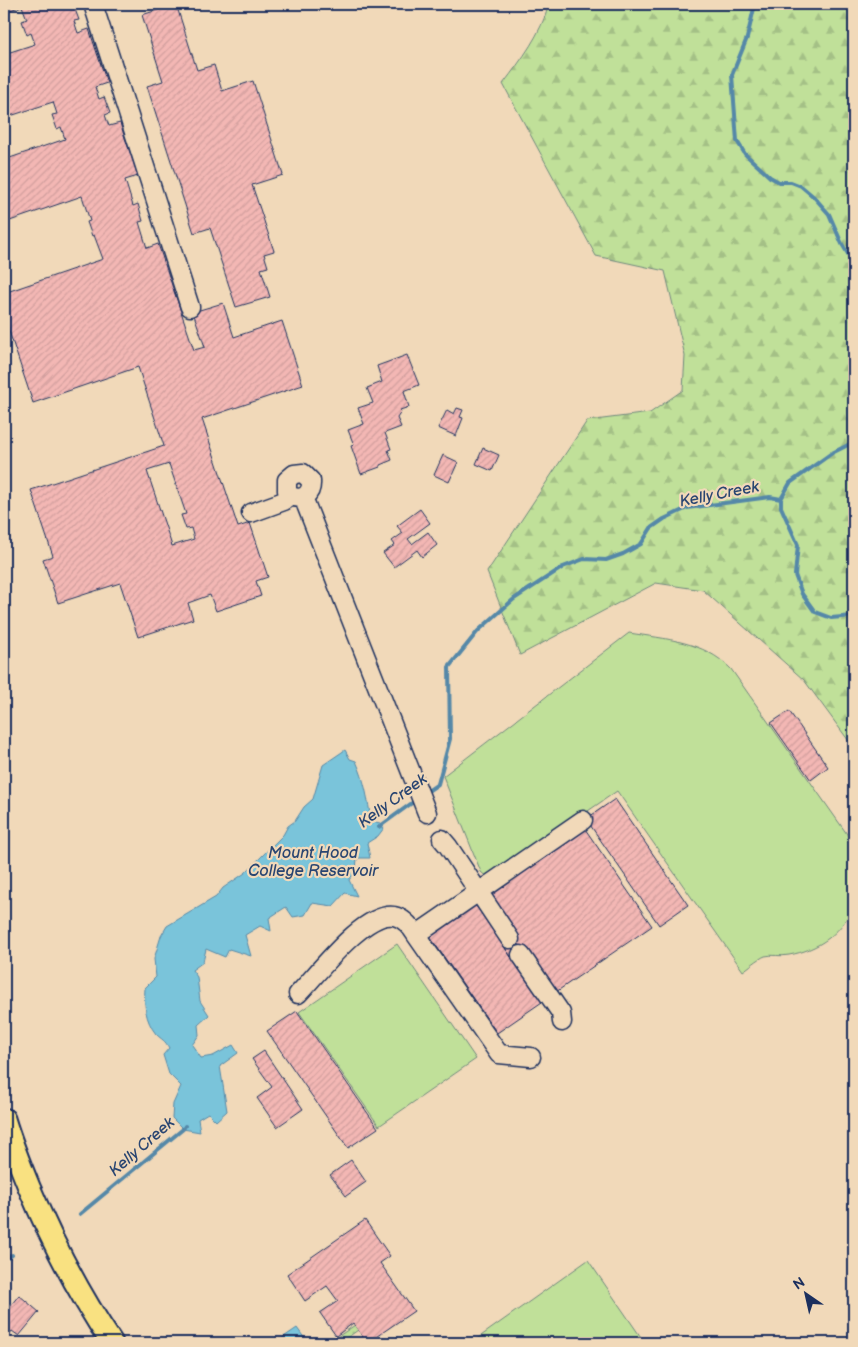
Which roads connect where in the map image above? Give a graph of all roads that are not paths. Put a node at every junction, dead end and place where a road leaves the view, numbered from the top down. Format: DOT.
graph roads {
  1 [pos="93,4"];
  2 [pos="190,307"];
  3 [pos="251,513"];
  4 [pos="426,814"];
  5 [pos="583,820"];
  6 [pos="442,839"];
  7 [pos="479,892"];
  8 [pos="416,936"];
  9 [pos="510,939"];
  10 [pos="521,955"];
  11 [pos="298,994"];
  12 [pos="562,1022"];
  13 [pos="531,1057"];
  14 [pos="4,1119"];
  15 [pos="112,1343"];
  1 -- 2 [label="street"];
  3 -- 4 [label="street"];
  5 -- 7 [label="street"];
  6 -- 7 [label="street"];
  7 -- 8 [label="street"];
  7 -- 9 [label="street"];
  8 -- 11 [label="street"];
  8 -- 13 [label="street"];
  10 -- 12 [label="street"];
  14 -- 15 [label="main road"];
}
